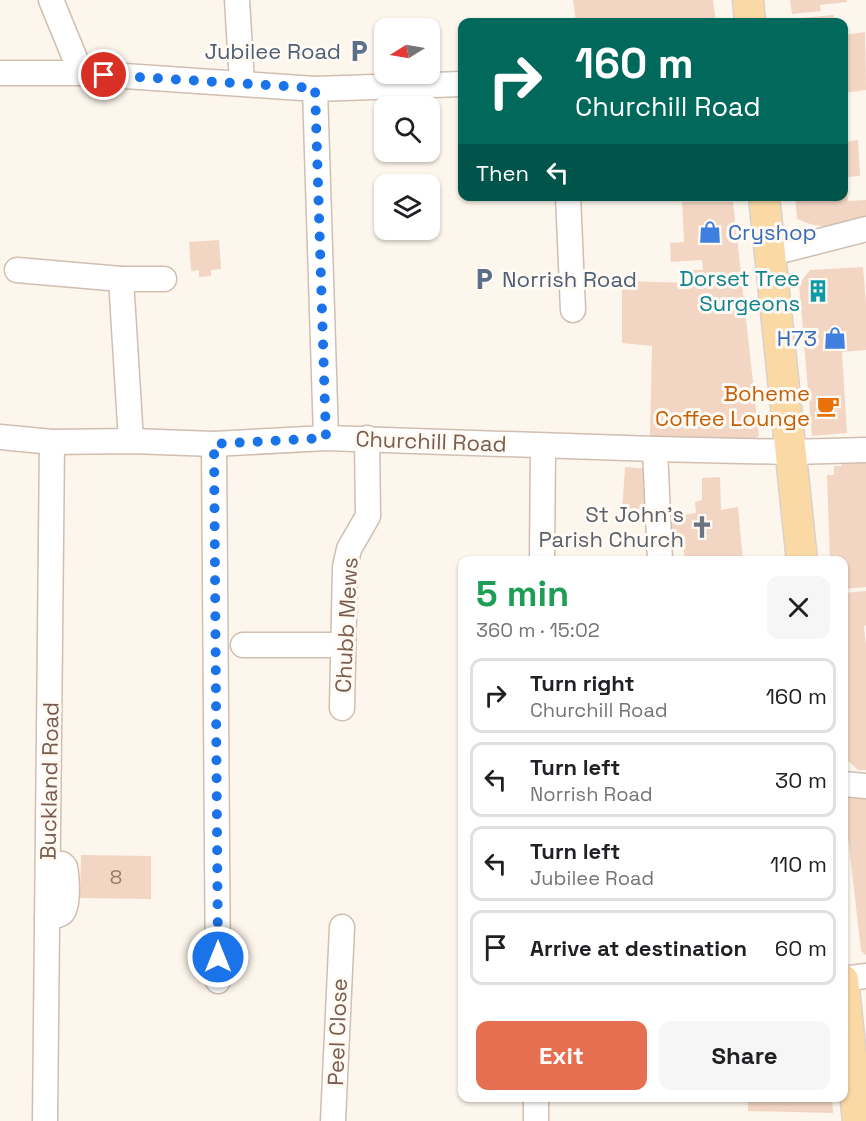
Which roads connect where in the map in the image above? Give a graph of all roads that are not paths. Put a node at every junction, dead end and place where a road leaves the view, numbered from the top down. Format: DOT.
graph roads {
  1 [pos="51,0"];
  2 [pos="237,0"];
  3 [pos="748,0"];
  4 [pos="750,18"];
  5 [pos="0,73"];
  6 [pos="81,73"];
  7 [pos="242,82"];
  8 [pos="458,84"];
  9 [pos="315,88"];
  10 [pos="568,201"];
  11 [pos="764,201"];
  12 [pos="866,229"];
  13 [pos="769,254"];
  14 [pos="17,270"];
  15 [pos="121,279"];
  16 [pos="164,279"];
  17 [pos="573,310"];
  18 [pos="0,437"];
  19 [pos="326,438"];
  20 [pos="367,438"];
  21 [pos="131,441"];
  22 [pos="52,442"];
  23 [pos="214,444"];
  24 [pos="543,446"];
  25 [pos="655,449"];
  26 [pos="866,450"];
  27 [pos="791,452"];
  28 [pos="542,556"];
  29 [pos="660,556"];
  30 [pos="801,556"];
  31 [pos="243,645"];
  32 [pos="343,645"];
  33 [pos="342,708"];
  34 [pos="848,784"];
  35 [pos="866,786"];
  36 [pos="335,937"];
  37 [pos="866,976"];
  38 [pos="848,978"];
  39 [pos="218,981"];
  40 [pos="848,1026"];
  41 [pos="536,1102"];
  42 [pos="45,1121"];
  43 [pos="333,1121"];
  44 [pos="536,1121"];
  45 [pos="858,1121"];
  1 -- 6 [label="street"];
  2 -- 7 [label="street"];
  3 -- 4 [label="main road"];
  5 -- 6 [label="street"];
  6 -- 7 [label="street"];
  7 -- 9 [label="street"];
  8 -- 9 [label="street"];
  9 -- 19 [label="street"];
  10 -- 17 [label="street"];
  11 -- 13 [label="main road"];
  12 -- 13 [label="street"];
  13 -- 27 [label="main road"];
  14 -- 15 [label="street"];
  15 -- 16 [label="street"];
  15 -- 21 [label="street"];
  18 -- 22 [label="street, Churchill Road"];
  19 -- 20 [label="street, Churchill Road"];
  19 -- 23 [label="street, Churchill Road"];
  20 -- 24 [label="street, Churchill Road"];
  20 -- 32 [label="street, Chubb Mews"];
  21 -- 22 [label="street, Churchill Road"];
  21 -- 23 [label="street, Churchill Road"];
  22 -- 42 [label="street, Buckland Road"];
  23 -- 39 [label="street"];
  24 -- 25 [label="street, Churchill Road"];
  24 -- 28 [label="street"];
  25 -- 27 [label="street, Churchill Road"];
  25 -- 29 [label="street"];
  26 -- 27 [label="street, Churchill Road"];
  27 -- 30 [label="main road"];
  31 -- 32 [label="street"];
  32 -- 33 [label="street, Chubb Mews"];
  34 -- 35 [label="street"];
  36 -- 43 [label="street, Peel Close"];
  37 -- 38 [label="street"];
  40 -- 45 [label="main road"];
  41 -- 44 [label="street"];
}
